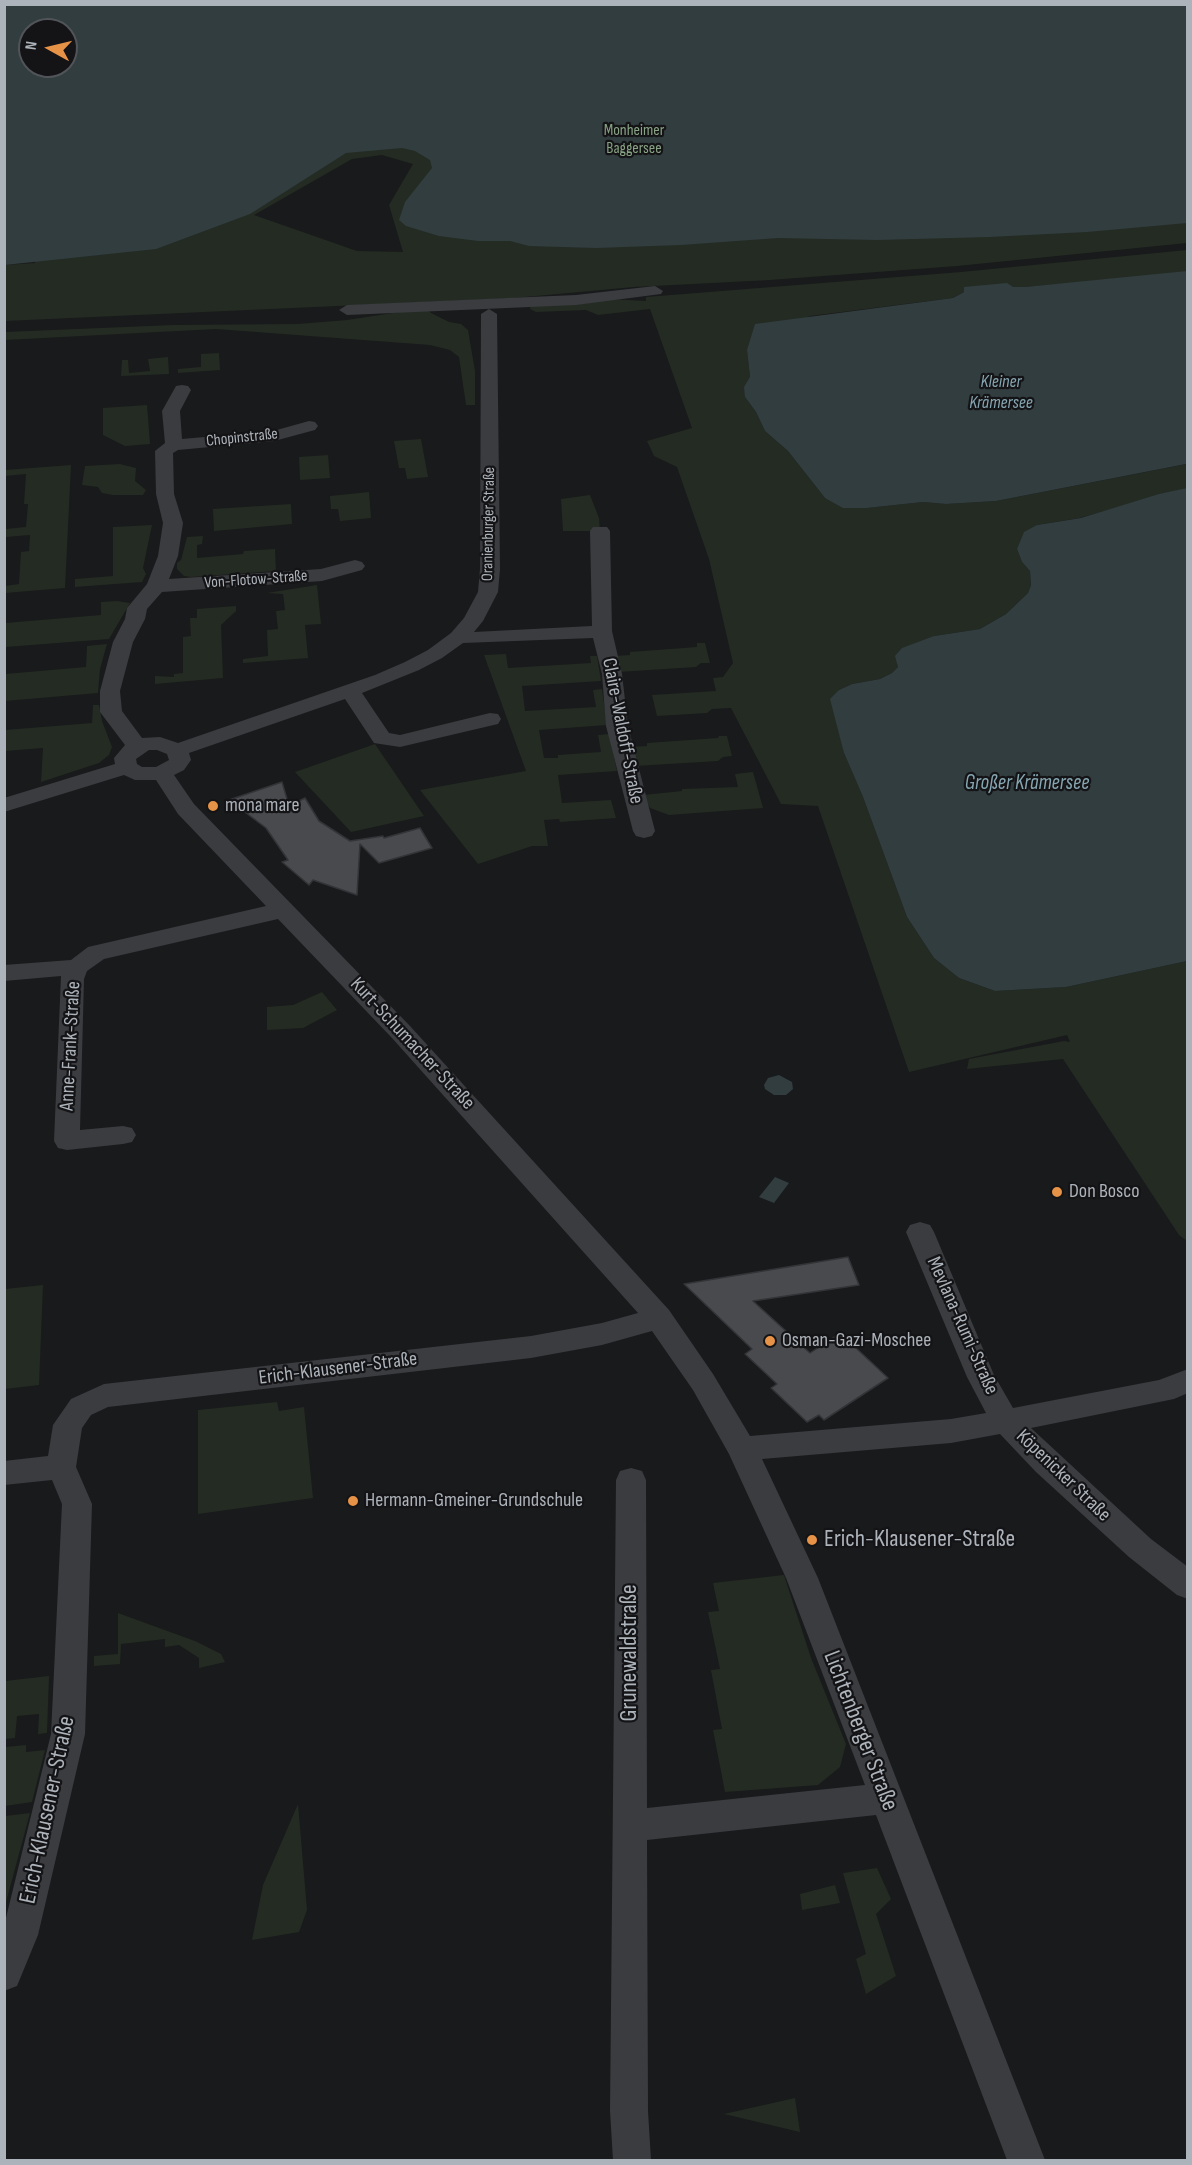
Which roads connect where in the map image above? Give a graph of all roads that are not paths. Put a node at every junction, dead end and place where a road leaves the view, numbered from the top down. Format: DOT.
graph roads {
  1 [pos="655,291"];
  2 [pos="347,310"];
  3 [pos="489,314"];
  4 [pos="182,390"];
  5 [pos="309,426"];
  6 [pos="174,445"];
  7 [pos="600,531"];
  8 [pos="355,567"];
  9 [pos="156,586"];
  10 [pos="602,631"];
  11 [pos="458,637"];
  12 [pos="349,689"];
  13 [pos="490,719"];
  14 [pos="138,747"];
  15 [pos="177,750"];
  16 [pos="127,767"];
  17 [pos="162,773"];
  18 [pos="4,805"];
  19 [pos="644,831"];
  20 [pos="283,910"];
  21 [pos="76,967"];
  22 [pos="4,973"];
  23 [pos="123,1135"];
  24 [pos="920,1232"];
  25 [pos="659,1318"];
  26 [pos="1188,1380"];
  27 [pos="1005,1420"];
  28 [pos="742,1449"];
  29 [pos="61,1467"];
  30 [pos="4,1473"];
  31 [pos="631,1480"];
  32 [pos="1188,1586"];
  33 [pos="885,1798"];
  34 [pos="630,1826"];
  35 [pos="4,1974"];
  36 [pos="632,2160"];
  37 [pos="1026,2160"];
  1 -- 2 [label="street"];
  3 -- 11 [label="street, Oranienburger Straße"];
  4 -- 6 [label="street"];
  5 -- 6 [label="street, Chopinstraße"];
  6 -- 9 [label="street"];
  7 -- 10 [label="street, Claire-Waldoff-Straße"];
  8 -- 9 [label="street, Von-Flotow-Straße"];
  9 -- 14 [label="street"];
  10 -- 11 [label="street, Claire-Waldoff-Straße"];
  10 -- 19 [label="street, Claire-Waldoff-Straße"];
  11 -- 12 [label="street, Oranienburger Straße"];
  12 -- 13 [label="street"];
  12 -- 15 [label="street, Oranienburger Straße"];
  14 -- 15 [label="street"];
  14 -- 16 [label="street"];
  15 -- 17 [label="street"];
  16 -- 17 [label="street"];
  16 -- 18 [label="street"];
  17 -- 20 [label="street, Kurt-Schumacher-Straße"];
  20 -- 21 [label="street, Anne-Frank-Straße"];
  20 -- 25 [label="street, Kurt-Schumacher-Straße"];
  21 -- 22 [label="street"];
  21 -- 23 [label="street, Anne-Frank-Straße"];
  24 -- 27 [label="street, Mevlana-Rumi-Straße"];
  25 -- 28 [label="street, Lichtenberger Straße"];
  25 -- 29 [label="street, Erich-Klausener-Straße"];
  26 -- 27 [label="street"];
  27 -- 28 [label="street, Köpenicker Straße"];
  27 -- 32 [label="street, Köpenicker Straße"];
  28 -- 33 [label="street, Lichtenberger Straße"];
  29 -- 30 [label="street"];
  29 -- 35 [label="street, Erich-Klausener-Straße"];
  31 -- 34 [label="street, Grunewaldstraße"];
  33 -- 34 [label="street"];
  33 -- 37 [label="street, Lichtenberger Straße"];
  34 -- 36 [label="street, Grunewaldstraße"];
}
